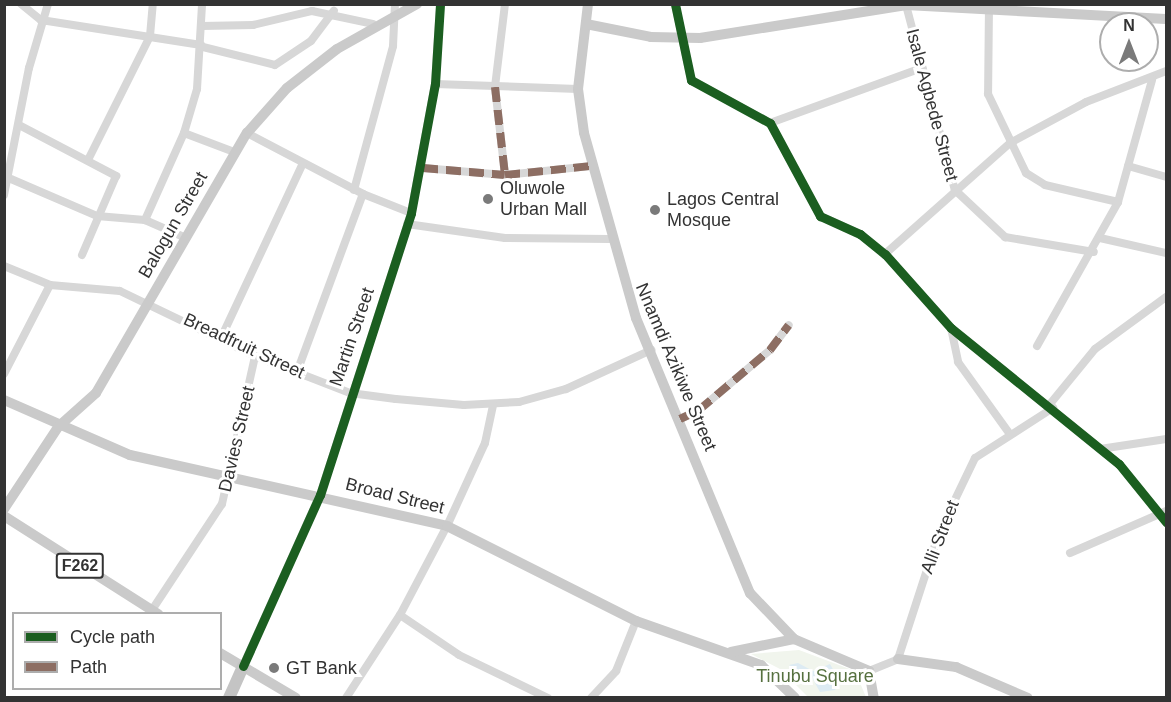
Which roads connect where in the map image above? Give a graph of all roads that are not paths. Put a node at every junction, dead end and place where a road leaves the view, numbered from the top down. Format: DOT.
graph roads {
  1 [pos="21,4"];
  2 [pos="48,4"];
  3 [pos="153,4"];
  4 [pos="202,4"];
  5 [pos="395,4"];
  6 [pos="417,4"];
  7 [pos="440,4"];
  8 [pos="505,4"];
  9 [pos="588,4"];
  10 [pos="675,4"];
  11 [pos="887,5"];
  12 [pos="906,5"];
  13 [pos="989,8"];
  14 [pos="334,11"];
  15 [pos="394,17"];
  16 [pos="1167,19"];
  17 [pos="41,20"];
  18 [pos="373,24"];
  19 [pos="586,24"];
  20 [pos="202,26"];
  21 [pos="150,36"];
  22 [pos="681,38"];
  23 [pos="202,46"];
  24 [pos="922,68"];
  25 [pos="1167,71"];
  26 [pos="1152,80"];
  27 [pos="435,84"];
  28 [pos="495,87"];
  29 [pos="578,89"];
  30 [pos="770,123"];
  31 [pos="19,125"];
  32 [pos="184,133"];
  33 [pos="247,133"];
  34 [pos="1010,143"];
  35 [pos="234,152"];
  36 [pos="88,160"];
  37 [pos="303,163"];
  38 [pos="1128,165"];
  39 [pos="590,166"];
  40 [pos="423,168"];
  41 [pos="505,175"];
  42 [pos="1167,177"];
  43 [pos="8,182"];
  44 [pos="955,190"];
  45 [pos="358,192"];
  46 [pos="4,195"];
  47 [pos="1118,202"];
  48 [pos="411,213"];
  49 [pos="98,216"];
  50 [pos="145,220"];
  51 [pos="407,224"];
  52 [pos="184,237"];
  53 [pos="1101,238"];
  54 [pos="610,239"];
  55 [pos="1094,252"];
  56 [pos="1167,253"];
  57 [pos="885,254"];
  58 [pos="82,255"];
  59 [pos="4,266"];
  60 [pos="50,285"];
  61 [pos="1167,297"];
  62 [pos="149,301"];
  63 [pos="789,325"];
  64 [pos="951,328"];
  65 [pos="222,336"];
  66 [pos="1037,346"];
  67 [pos="651,350"];
  68 [pos="255,356"];
  69 [pos="297,372"];
  70 [pos="4,374"];
  71 [pos="350,393"];
  72 [pos="4,400"];
  73 [pos="493,405"];
  74 [pos="1051,406"];
  75 [pos="680,419"];
  76 [pos="58,427"];
  77 [pos="1009,433"];
  78 [pos="1167,440"];
  79 [pos="1100,449"];
  80 [pos="232,474"];
  81 [pos="320,495"];
  82 [pos="4,509"];
  83 [pos="4,516"];
  84 [pos="1165,516"];
  85 [pos="447,526"];
  86 [pos="1070,553"];
  87 [pos="155,612"];
  88 [pos="400,615"];
  89 [pos="636,621"];
  90 [pos="794,639"];
  91 [pos="731,652"];
  92 [pos="222,655"];
  93 [pos="898,659"];
  94 [pos="243,666"];
  95 [pos="869,671"];
  96 [pos="787,693"];
  97 [pos="229,698"];
  98 [pos="296,698"];
  99 [pos="346,698"];
  100 [pos="548,698"];
  101 [pos="591,698"];
  102 [pos="795,698"];
  103 [pos="874,698"];
  104 [pos="1028,698"];
  1 -- 17 [label="street"];
  2 -- 17 [label="street"];
  3 -- 21 [label="street"];
  4 -- 20 [label="street"];
  5 -- 15 [label="street"];
  6 -- 15 [label="main road, Balogun Street"];
  7 -- 27 [label="street, Martin Street"];
  8 -- 28 [label="street"];
  9 -- 19 [label="main road, Nnamdi Azikiwe Street"];
  10 -- 22 [label="street"];
  11 -- 12 [label="main road"];
  11 -- 22 [label="main road"];
  12 -- 13 [label="main road"];
  12 -- 24 [label="street, Isale Agbede Street"];
  13 -- 16 [label="main road"];
  13 -- 34 [label="street"];
  14 -- 18 [label="street"];
  14 -- 20 [label="street"];
  14 -- 23 [label="street"];
  15 -- 18 [label="main road, Balogun Street"];
  15 -- 45 [label="street"];
  17 -- 21 [label="street"];
  17 -- 31 [label="street"];
  18 -- 33 [label="main road, Balogun Street"];
  19 -- 22 [label="main road"];
  19 -- 29 [label="main road, Nnamdi Azikiwe Street"];
  20 -- 23 [label="street"];
  21 -- 23 [label="street"];
  21 -- 36 [label="street"];
  22 -- 30 [label="street"];
  23 -- 32 [label="street"];
  24 -- 30 [label="street"];
  24 -- 44 [label="street, Isale Agbede Street"];
  25 -- 26 [label="street"];
  26 -- 34 [label="street"];
  26 -- 38 [label="street"];
  27 -- 28 [label="street"];
  27 -- 40 [label="street, Martin Street"];
  28 -- 29 [label="street"];
  28 -- 41 [label="street"];
  29 -- 39 [label="main road, Nnamdi Azikiwe Street"];
  30 -- 57 [label="street"];
  31 -- 36 [label="street"];
  31 -- 43 [label="street"];
  32 -- 35 [label="street"];
  32 -- 50 [label="street"];
  33 -- 35 [label="main road, Balogun Street"];
  33 -- 37 [label="street"];
  34 -- 44 [label="street"];
  34 -- 47 [label="street"];
  35 -- 52 [label="main road, Balogun Street"];
  36 -- 49 [label="street"];
  37 -- 45 [label="street"];
  37 -- 65 [label="street"];
  38 -- 42 [label="street"];
  38 -- 47 [label="street"];
  39 -- 41 [label="street"];
  39 -- 54 [label="main road, Nnamdi Azikiwe Street"];
  40 -- 41 [label="street"];
  40 -- 48 [label="street, Martin Street"];
  43 -- 46 [label="street"];
  43 -- 49 [label="street"];
  44 -- 55 [label="street, Isale Agbede Street"];
  44 -- 57 [label="street"];
  45 -- 48 [label="street"];
  45 -- 69 [label="street"];
  47 -- 53 [label="street"];
  48 -- 51 [label="street, Martin Street"];
  49 -- 50 [label="street"];
  49 -- 58 [label="street"];
  50 -- 52 [label="street"];
  51 -- 54 [label="street"];
  51 -- 71 [label="street, Martin Street"];
  52 -- 62 [label="main road, Balogun Street"];
  53 -- 55 [label="street"];
  53 -- 56 [label="street"];
  54 -- 67 [label="main road, Nnamdi Azikiwe Street"];
  55 -- 66 [label="street"];
  57 -- 64 [label="street"];
  59 -- 60 [label="street, Breadfruit Street"];
  60 -- 62 [label="street, Breadfruit Street"];
  60 -- 70 [label="street"];
  61 -- 74 [label="street"];
  62 -- 65 [label="street, Breadfruit Street"];
  62 -- 76 [label="main road, Balogun Street"];
  63 -- 75 [label="street"];
  64 -- 74 [label="street"];
  64 -- 77 [label="street"];
  65 -- 68 [label="street, Breadfruit Street"];
  67 -- 73 [label="street, Breadfruit Street"];
  67 -- 75 [label="main road, Nnamdi Azikiwe Street"];
  68 -- 69 [label="street, Breadfruit Street"];
  68 -- 80 [label="street, Davies Street"];
  69 -- 71 [label="street, Breadfruit Street"];
  71 -- 73 [label="street, Breadfruit Street"];
  71 -- 81 [label="street, Martin Street"];
  72 -- 76 [label="main road, Broad Street"];
  73 -- 85 [label="street"];
  74 -- 77 [label="street, Alli Street"];
  74 -- 79 [label="street"];
  75 -- 90 [label="main road, Nnamdi Azikiwe Street"];
  76 -- 80 [label="main road, Broad Street"];
  76 -- 82 [label="main road, Balogun Street"];
  77 -- 93 [label="street, Alli Street"];
  78 -- 79 [label="street"];
  79 -- 84 [label="street"];
  80 -- 81 [label="main road, Broad Street"];
  80 -- 87 [label="street, Davies Street"];
  81 -- 85 [label="main road, Broad Street"];
  81 -- 94 [label="street, Martin Street"];
  83 -- 87 [label="main road, F262"];
  84 -- 86 [label="street"];
  85 -- 88 [label="street"];
  85 -- 89 [label="main road, Broad Street"];
  88 -- 99 [label="street"];
  88 -- 100 [label="street"];
  89 -- 91 [label="main road, Broad Street"];
  89 -- 101 [label="street"];
  90 -- 91 [label="main road, Broad Street"];
  90 -- 95 [label="main road, Nnamdi Azikiwe Street"];
  91 -- 96 [label="main road, Broad Street"];
  92 -- 94 [label="main road"];
  93 -- 95 [label="street"];
  93 -- 104 [label="main road"];
  94 -- 97 [label="highway"];
  94 -- 98 [label="main road"];
  95 -- 103 [label="main road"];
  96 -- 102 [label="main road, Broad Street"];
}
